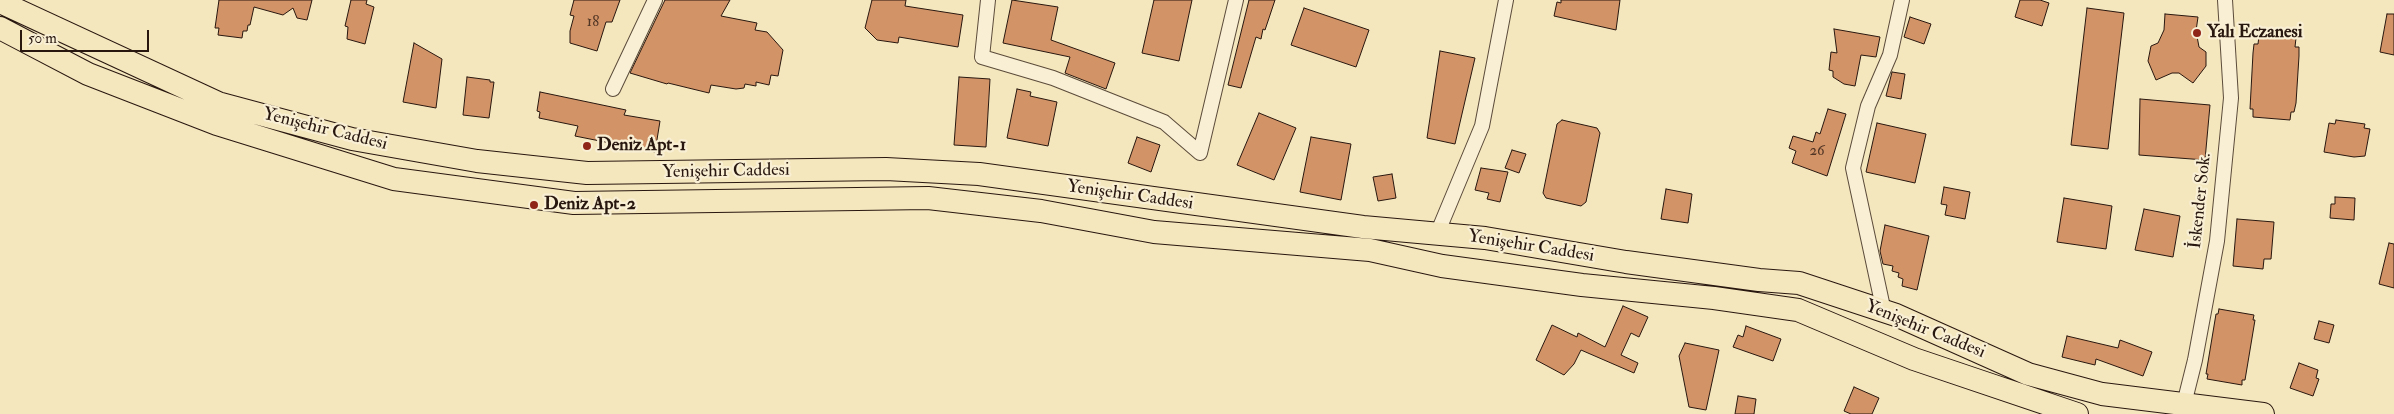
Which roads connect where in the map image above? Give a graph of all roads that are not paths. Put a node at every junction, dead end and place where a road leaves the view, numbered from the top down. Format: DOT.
graph roads {
  1 [pos="655,0"];
  2 [pos="988,0"];
  3 [pos="1236,0"];
  4 [pos="1506,0"];
  5 [pos="1902,0"];
  6 [pos="2225,0"];
  7 [pos="0,2"];
  8 [pos="0,28"];
  9 [pos="613,89"];
  10 [pos="1437,234"];
  11 [pos="1884,312"];
  12 [pos="2184,404"];
  13 [pos="2077,414"];
  14 [pos="2263,414"];
  1 -- 9 [label="street"];
  2 -- 3 [label="street"];
  4 -- 10 [label="street"];
  5 -- 11 [label="street"];
  6 -- 12 [label="street, İskender Sok."];
  7 -- 10 [label="main road, Yenişehir Caddesi"];
  8 -- 13 [label="main road, Yenişehir Caddesi"];
  10 -- 11 [label="main road, Yenişehir Caddesi"];
  11 -- 12 [label="main road, Yenişehir Caddesi"];
  12 -- 14 [label="main road, Yenişehir Caddesi"];
}
